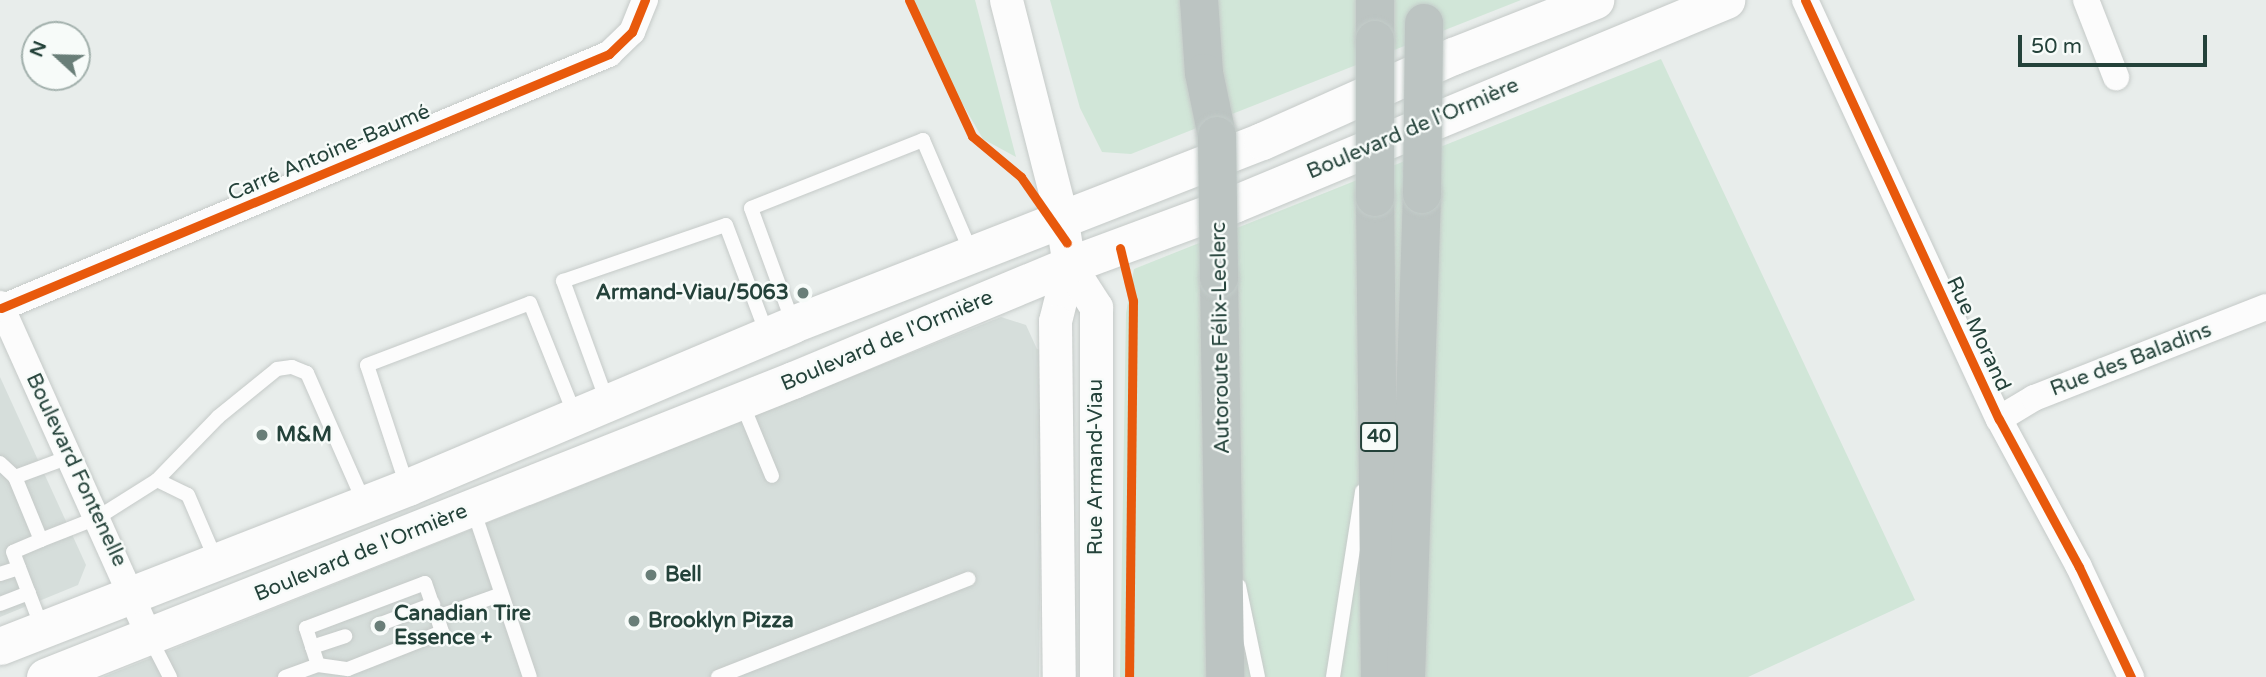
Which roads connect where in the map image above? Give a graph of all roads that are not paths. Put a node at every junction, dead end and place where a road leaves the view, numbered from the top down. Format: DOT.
graph roads {
  1 [pos="645,0"];
  2 [pos="1006,0"];
  3 [pos="1199,0"];
  4 [pos="1218,0"];
  5 [pos="1375,0"];
  6 [pos="1595,0"];
  7 [pos="1726,0"];
  8 [pos="1805,0"];
  9 [pos="2086,0"];
  10 [pos="1424,11"];
  11 [pos="2116,77"];
  12 [pos="1217,136"];
  13 [pos="1061,216"];
  14 [pos="971,252"];
  15 [pos="1069,265"];
  16 [pos="1,306"];
  17 [pos="2266,307"];
  18 [pos="780,330"];
  19 [pos="1379,382"];
  20 [pos="741,401"];
  21 [pos="591,410"];
  22 [pos="1999,419"];
  23 [pos="69,457"];
  24 [pos="0,463"];
  25 [pos="772,476"];
  26 [pos="15,477"];
  27 [pos="157,480"];
  28 [pos="408,487"];
  29 [pos="365,503"];
  30 [pos="473,509"];
  31 [pos="1225,516"];
  32 [pos="97,518"];
  33 [pos="41,540"];
  34 [pos="0,544"];
  35 [pos="13,552"];
  36 [pos="216,560"];
  37 [pos="19,568"];
  38 [pos="0,574"];
  39 [pos="968,579"];
  40 [pos="29,593"];
  41 [pos="499,595"];
  42 [pos="134,596"];
  43 [pos="0,604"];
  44 [pos="435,611"];
  45 [pos="378,625"];
  46 [pos="43,630"];
  47 [pos="345,636"];
  48 [pos="150,637"];
  49 [pos="0,646"];
  50 [pos="312,648"];
  51 [pos="318,665"];
  52 [pos="46,677"];
  53 [pos="170,677"];
  54 [pos="285,677"];
  55 [pos="530,677"];
  56 [pos="718,677"];
  57 [pos="1059,677"];
  58 [pos="1096,677"];
  59 [pos="1225,677"];
  60 [pos="1258,677"];
  61 [pos="1333,677"];
  62 [pos="1380,677"];
  63 [pos="1408,677"];
  64 [pos="2131,677"];
  1 -- 16 [label="street, Carré Antoine-Baumé"];
  2 -- 13 [label="street, Rue Armand-Viau"];
  3 -- 12 [label="highway"];
  4 -- 12 [label="highway, Autoroute Félix-Leclerc"];
  5 -- 19 [label="highway, 40, bridge"];
  6 -- 13 [label="main road, Boulevard de l'Ormière"];
  7 -- 15 [label="main road, Boulevard de l'Ormière"];
  8 -- 22 [label="street, Rue Morand"];
  9 -- 11 [label="street"];
  10 -- 63 [label="highway, bridge"];
  12 -- 31 [label="highway, Autoroute Félix-Leclerc, bridge"];
  13 -- 14 [label="main road, Boulevard de l'Ormière"];
  13 -- 15 [label="street, Rue Armand-Viau"];
  14 -- 18 [label="main road, Boulevard de l'Ormière"];
  14 -- 18 [label="lane"];
  15 -- 20 [label="main road, Boulevard de l'Ormière"];
  15 -- 57 [label="street, Rue Armand-Viau"];
  15 -- 58 [label="street, Rue Armand-Viau"];
  16 -- 23 [label="street, Boulevard Fontenelle"];
  17 -- 22 [label="street, Rue des Baladins"];
  18 -- 21 [label="main road, Boulevard de l'Ormière"];
  18 -- 21 [label="lane"];
  19 -- 61 [label="lane"];
  19 -- 62 [label="highway, 40"];
  20 -- 25 [label="lane"];
  20 -- 30 [label="main road, Boulevard de l'Ormière"];
  21 -- 28 [label="main road, Boulevard de l'Ormière"];
  21 -- 28 [label="lane"];
  22 -- 64 [label="street, Rue Morand"];
  23 -- 26 [label="lane"];
  23 -- 32 [label="street, Boulevard Fontenelle"];
  24 -- 26 [label="lane"];
  26 -- 33 [label="lane"];
  27 -- 29 [label="lane"];
  27 -- 32 [label="lane"];
  27 -- 36 [label="lane"];
  28 -- 29 [label="main road, Boulevard de l'Ormière"];
  29 -- 36 [label="main road, Boulevard de l'Ormière"];
  30 -- 41 [label="lane"];
  30 -- 48 [label="main road, Boulevard de l'Ormière"];
  31 -- 59 [label="highway, Autoroute Félix-Leclerc"];
  31 -- 60 [label="lane"];
  32 -- 33 [label="lane"];
  32 -- 42 [label="street, Boulevard Fontenelle"];
  33 -- 35 [label="lane"];
  34 -- 35 [label="lane"];
  35 -- 37 [label="lane"];
  36 -- 42 [label="main road, Boulevard de l'Ormière"];
  37 -- 38 [label="lane"];
  37 -- 40 [label="lane"];
  39 -- 56 [label="lane"];
  40 -- 43 [label="lane"];
  40 -- 46 [label="lane"];
  41 -- 44 [label="lane"];
  41 -- 55 [label="lane"];
  42 -- 46 [label="main road, Boulevard de l'Ormière"];
  42 -- 48 [label="street, Boulevard Fontenelle"];
  44 -- 45 [label="lane"];
  44 -- 50 [label="lane"];
  44 -- 51 [label="lane"];
  46 -- 49 [label="main road, Boulevard de l'Ormière"];
  47 -- 50 [label="lane"];
  48 -- 52 [label="main road, Boulevard de l'Ormière"];
  48 -- 53 [label="lane"];
  50 -- 51 [label="lane"];
  51 -- 54 [label="lane"];
}
